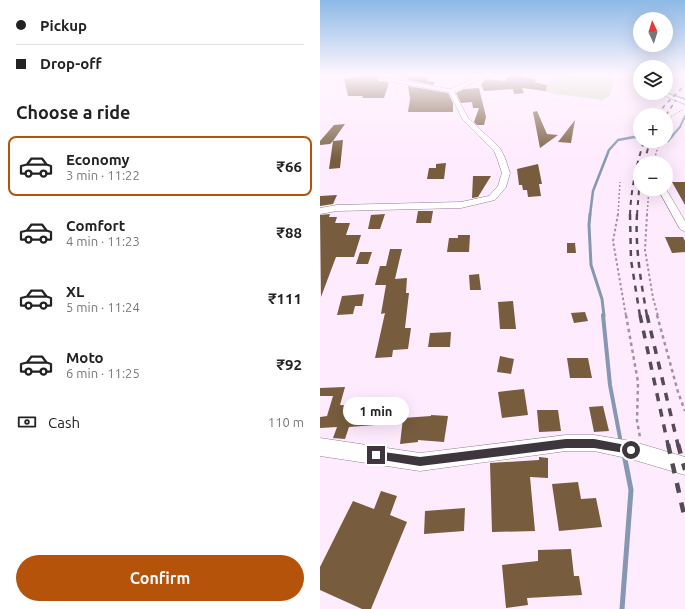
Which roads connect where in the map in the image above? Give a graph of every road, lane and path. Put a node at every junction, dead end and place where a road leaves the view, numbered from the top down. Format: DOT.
graph roads {
  1 [pos="457,102"];
  2 [pos="685,109"];
  3 [pos="673,115"];
  4 [pos="620,182"];
  5 [pos="649,196"];
  6 [pos="666,196"];
  7 [pos="320,211"];
  8 [pos="685,229"];
  9 [pos="685,411"];
  10 [pos="320,447"];
  11 [pos="637,452"];
  12 [pos="685,466"];
  1 -- 7 [label="street"];
  2 -- 3 [label="path"];
  4 -- 11 [label="path"];
  5 -- 9 [label="path"];
  6 -- 8 [label="street"];
  10 -- 11 [label="street"];
  11 -- 12 [label="street"];
}
